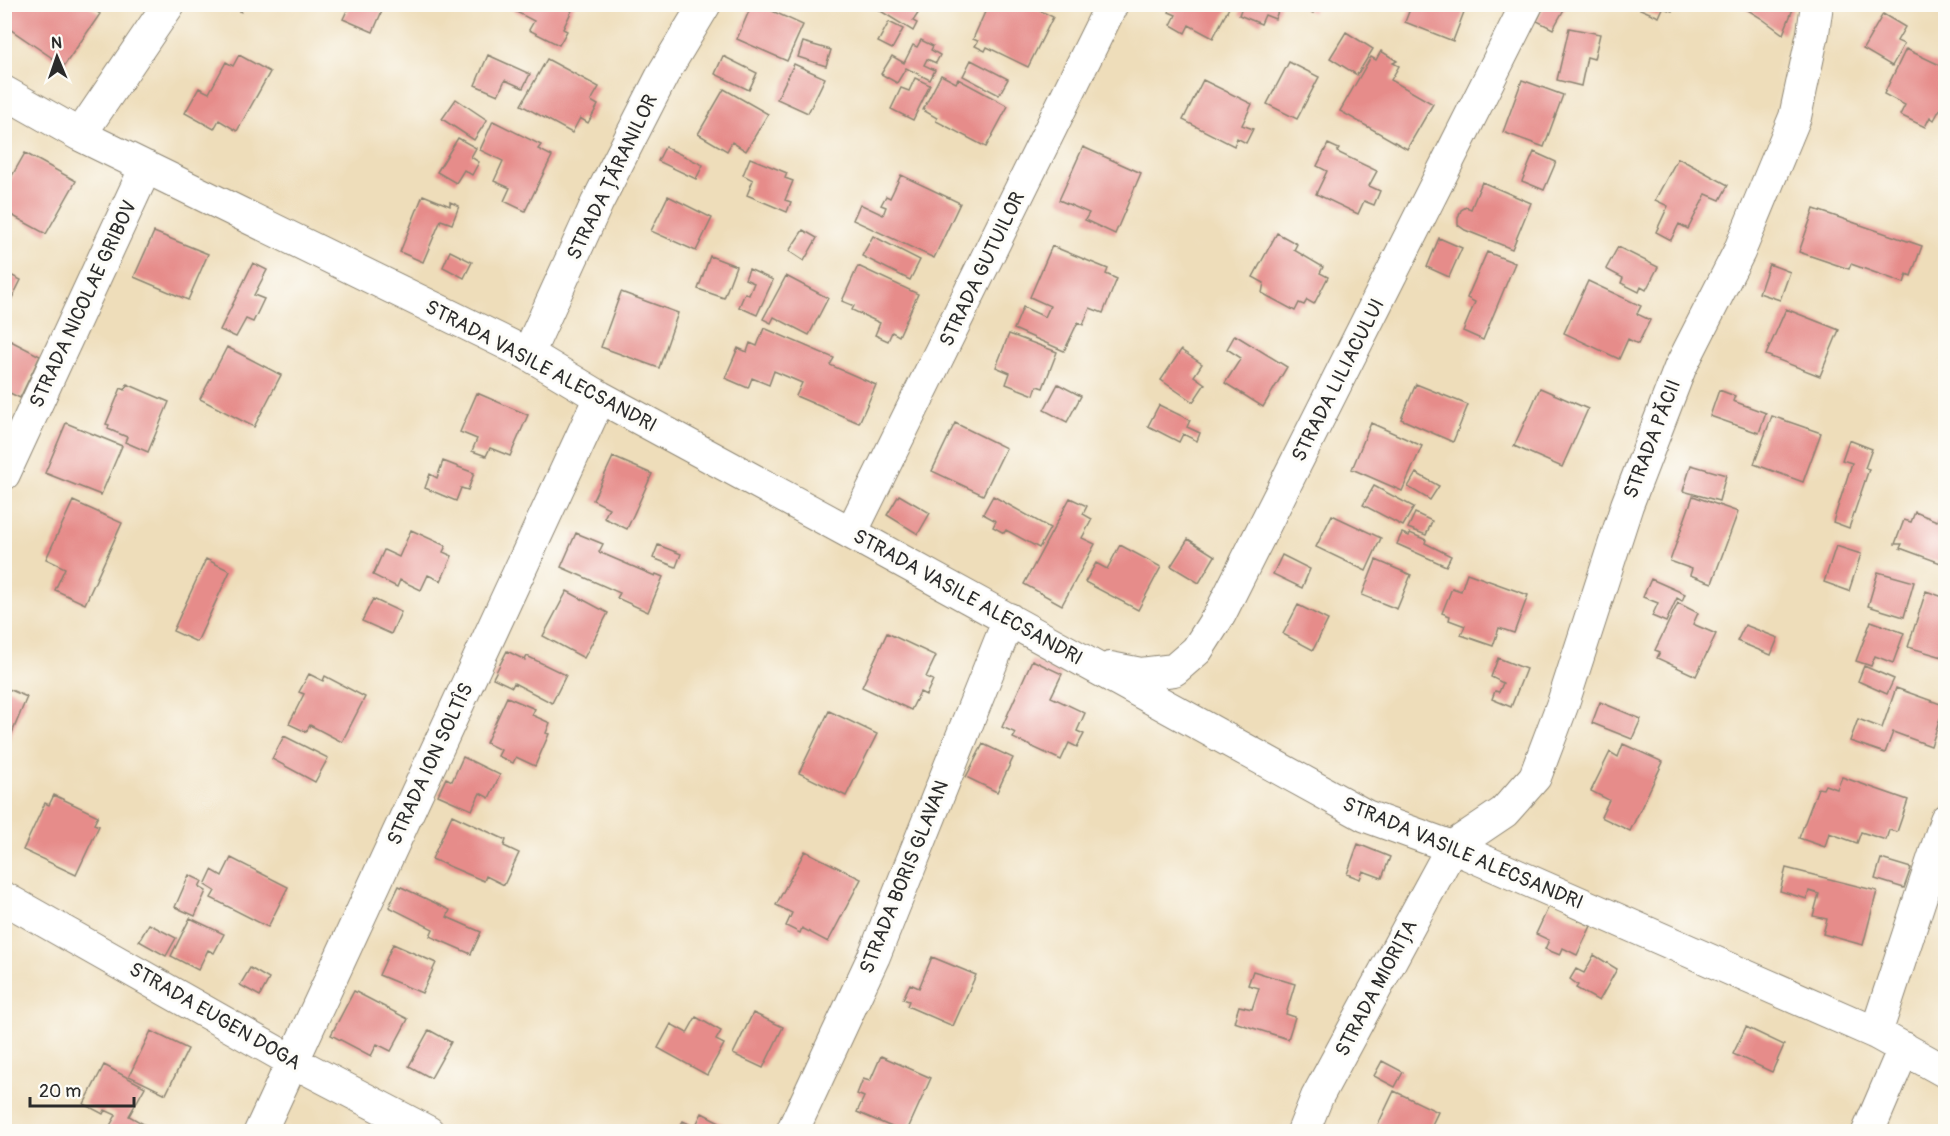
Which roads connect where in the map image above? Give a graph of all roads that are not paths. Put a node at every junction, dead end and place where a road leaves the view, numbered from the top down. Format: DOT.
graph roads {
  1 [pos="169,4"];
  2 [pos="705,4"];
  3 [pos="1112,4"];
  4 [pos="1527,4"];
  5 [pos="1817,4"];
  6 [pos="4,92"];
  7 [pos="80,135"];
  8 [pos="146,168"];
  9 [pos="528,354"];
  10 [pos="600,397"];
  11 [pos="4,474"];
  12 [pos="851,533"];
  13 [pos="1009,619"];
  14 [pos="1090,665"];
  15 [pos="1946,820"];
  16 [pos="1452,846"];
  17 [pos="4,898"];
  18 [pos="1876,1033"];
  19 [pos="1904,1048"];
  20 [pos="292,1061"];
  21 [pos="1946,1072"];
  22 [pos="260,1131"];
  23 [pos="428,1131"];
  24 [pos="792,1131"];
  25 [pos="1303,1131"];
  26 [pos="1868,1131"];
  1 -- 7 [label="street"];
  2 -- 9 [label="street, STRADA ȚĂRANILOR"];
  3 -- 12 [label="street, STRADA GUTUILOR"];
  4 -- 14 [label="street, STRADA LILIACULUI"];
  5 -- 16 [label="street, STRADA PĂCII"];
  6 -- 7 [label="street, STRADA VASILE ALECSANDRI"];
  7 -- 8 [label="street, STRADA VASILE ALECSANDRI"];
  8 -- 9 [label="street, STRADA VASILE ALECSANDRI"];
  8 -- 11 [label="street, STRADA NICOLAE GRIBOV"];
  9 -- 10 [label="street, STRADA VASILE ALECSANDRI"];
  10 -- 12 [label="street, STRADA VASILE ALECSANDRI"];
  10 -- 20 [label="street, STRADA ION SOLTÎS"];
  12 -- 13 [label="street, STRADA VASILE ALECSANDRI"];
  13 -- 14 [label="street, STRADA VASILE ALECSANDRI"];
  13 -- 24 [label="street, STRADA BORIS GLAVAN"];
  14 -- 16 [label="street, STRADA VASILE ALECSANDRI"];
  15 -- 18 [label="street"];
  16 -- 18 [label="street, STRADA VASILE ALECSANDRI"];
  16 -- 25 [label="street, STRADA MIORIȚA"];
  17 -- 20 [label="street, STRADA EUGEN DOGA"];
  18 -- 19 [label="street, STRADA VASILE ALECSANDRI"];
  19 -- 21 [label="street, STRADA VASILE ALECSANDRI"];
  19 -- 26 [label="street"];
  20 -- 22 [label="street, STRADA ION SOLTÎS"];
  20 -- 23 [label="street, STRADA EUGEN DOGA"];
}
